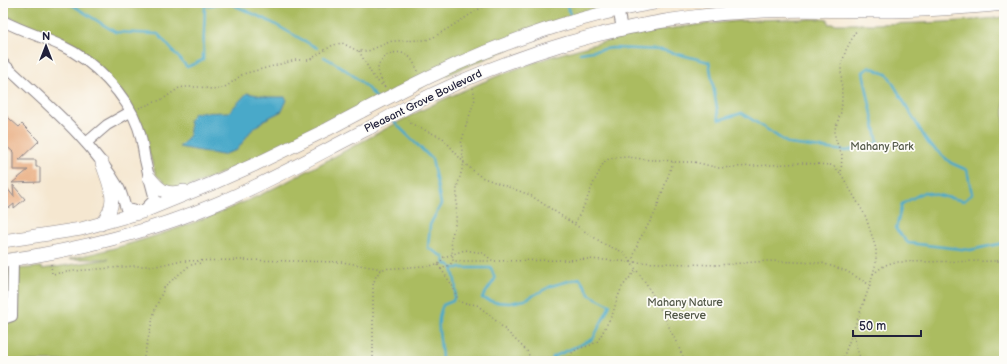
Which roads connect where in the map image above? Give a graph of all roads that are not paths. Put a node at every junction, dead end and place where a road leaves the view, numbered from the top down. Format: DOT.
graph roads {
  1 [pos="654,3"];
  2 [pos="1004,4"];
  3 [pos="618,6"];
  4 [pos="3,21"];
  5 [pos="622,29"];
  6 [pos="3,63"];
  7 [pos="130,112"];
  8 [pos="86,143"];
  9 [pos="102,163"];
  10 [pos="148,177"];
  11 [pos="211,184"];
  12 [pos="142,212"];
  13 [pos="101,224"];
  14 [pos="147,230"];
  15 [pos="3,241"];
  16 [pos="8,260"];
  17 [pos="3,319"];
  1 -- 3 [label="main road, Pleasant Grove Boulevard"];
  2 -- 5 [label="main road, Pleasant Grove Boulevard"];
  3 -- 5 [label="street"];
  3 -- 11 [label="main road, Pleasant Grove Boulevard, bridge"];
  4 -- 7 [label="street"];
  5 -- 14 [label="main road, Pleasant Grove Boulevard, bridge"];
  6 -- 8 [label="street"];
  7 -- 8 [label="street"];
  7 -- 10 [label="street"];
  8 -- 9 [label="street"];
  9 -- 12 [label="street"];
  9 -- 13 [label="main road"];
  10 -- 11 [label="main road"];
  10 -- 12 [label="street"];
  11 -- 12 [label="main road, Pleasant Grove Boulevard"];
  12 -- 13 [label="main road, Pleasant Grove Boulevard"];
  12 -- 14 [label="street"];
  13 -- 15 [label="main road, Pleasant Grove Boulevard"];
  14 -- 16 [label="main road, Pleasant Grove Boulevard"];
  16 -- 17 [label="street"];
}
